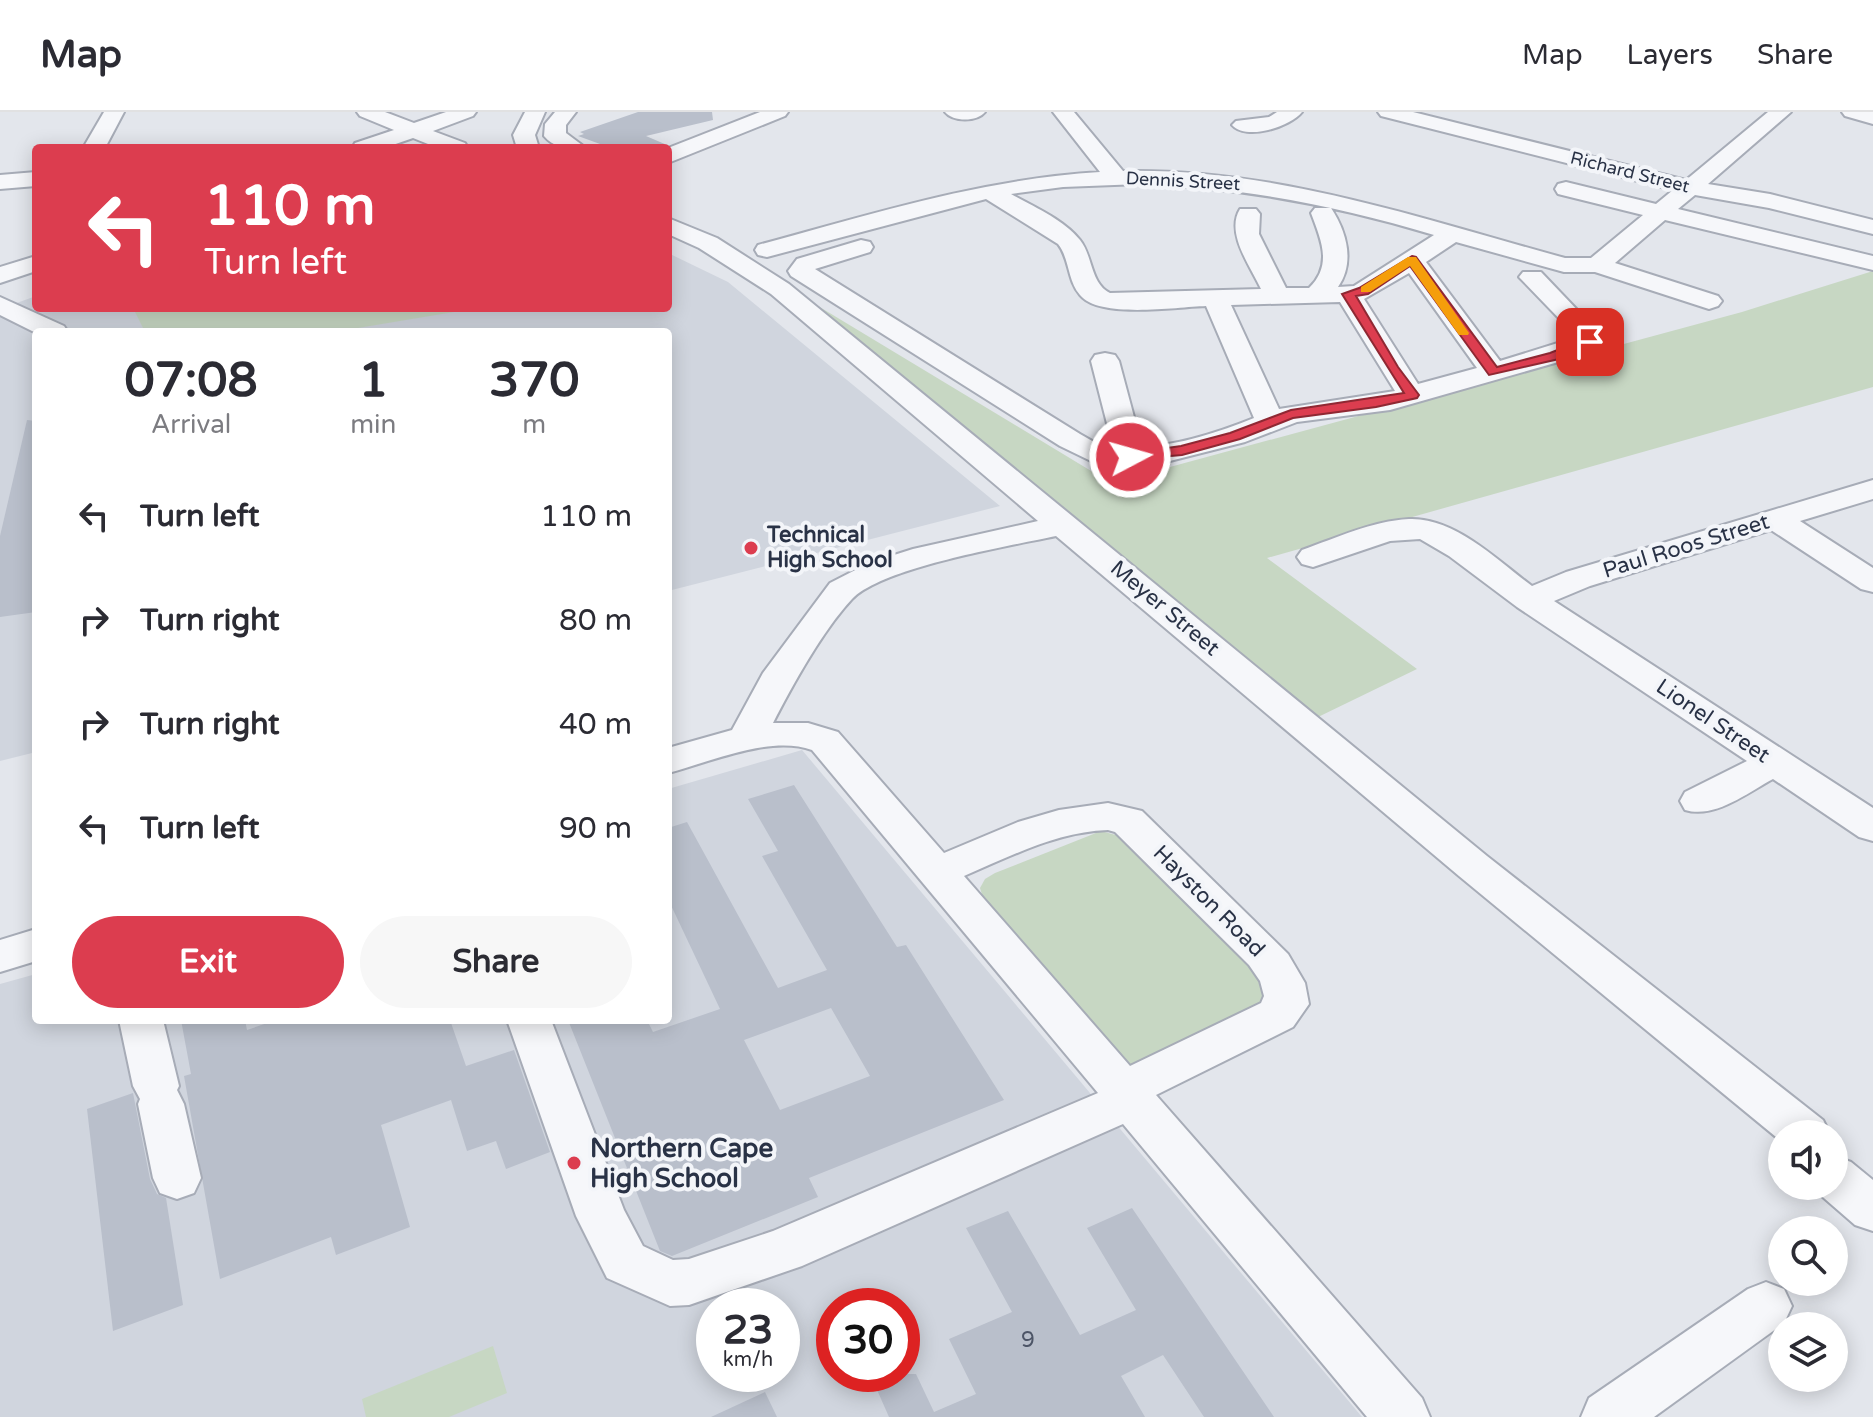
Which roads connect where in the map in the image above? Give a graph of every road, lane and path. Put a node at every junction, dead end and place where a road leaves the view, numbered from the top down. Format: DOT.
graph roads {
  1 [pos="114,112"];
  2 [pos="367,112"];
  3 [pos="466,112"];
  4 [pos="493,112"];
  5 [pos="535,112"];
  6 [pos="746,112"];
  7 [pos="778,112"];
  8 [pos="955,112"];
  9 [pos="975,112"];
  10 [pos="1063,112"];
  11 [pos="1292,112"];
  12 [pos="1388,112"];
  13 [pos="1852,112"];
  14 [pos="1746,115"];
  15 [pos="1776,116"];
  16 [pos="1873,118"];
  17 [pos="568,119"];
  18 [pos="1243,125"];
  19 [pos="418,134"];
  20 [pos="96,144"];
  21 [pos="379,144"];
  22 [pos="399,144"];
  23 [pos="446,144"];
  24 [pos="527,144"];
  25 [pos="568,144"];
  26 [pos="662,144"];
  27 [pos="672,154"];
  28 [pos="1117,178"];
  29 [pos="32,179"];
  30 [pos="0,182"];
  31 [pos="1692,188"];
  32 [pos="1151,189"];
  33 [pos="1566,189"];
  34 [pos="989,191"];
  35 [pos="1016,206"];
  36 [pos="1663,212"];
  37 [pos="1323,213"];
  38 [pos="1248,214"];
  39 [pos="672,227"];
  40 [pos="1873,227"];
  41 [pos="1452,234"];
  42 [pos="861,247"];
  43 [pos="767,250"];
  44 [pos="1412,260"];
  45 [pos="1873,263"];
  46 [pos="32,264"];
  47 [pos="1597,265"];
  48 [pos="0,275"];
  49 [pos="32,275"];
  50 [pos="1532,277"];
  51 [pos="0,286"];
  52 [pos="1348,294"];
  53 [pos="1315,296"];
  54 [pos="1278,297"];
  55 [pos="1215,298"];
  56 [pos="1709,301"];
  57 [pos="0,305"];
  58 [pos="47,328"];
  59 [pos="1105,361"];
  60 [pos="1494,372"];
  61 [pos="1412,395"];
  62 [pos="1270,421"];
  63 [pos="1130,457"];
  64 [pos="1873,489"];
  65 [pos="1775,519"];
  66 [pos="1066,524"];
  67 [pos="1313,557"];
  68 [pos="1872,563"];
  69 [pos="1541,608"];
  70 [pos="745,741"];
  71 [pos="672,760"];
  72 [pos="1776,762"];
  73 [pos="1699,801"];
  74 [pos="1873,827"];
  75 [pos="937,872"];
  76 [pos="32,946"];
  77 [pos="0,956"];
  78 [pos="142,1024"];
  79 [pos="530,1024"];
  80 [pos="1129,1095"];
  81 [pos="1779,1120"];
  82 [pos="1848,1171"];
  83 [pos="177,1178"];
  84 [pos="1848,1189"];
  85 [pos="1873,1189"];
  86 [pos="1873,1210"];
  87 [pos="1766,1306"];
  88 [pos="1402,1417"];
  89 [pos="1609,1417"];
  1 -- 20 [label="street"];
  2 -- 19 [label="street"];
  3 -- 19 [label="street"];
  4 -- 19 [label="street"];
  5 -- 24 [label="street"];
  6 -- 26 [label="street"];
  7 -- 27 [label="street"];
  8 -- 9 [label="street"];
  10 -- 28 [label="street"];
  11 -- 18 [label="street"];
  12 -- 31 [label="street, Richard Street"];
  13 -- 16 [label="street"];
  14 -- 15 [label="street"];
  15 -- 31 [label="street"];
  17 -- 25 [label="street"];
  19 -- 21 [label="street"];
  19 -- 22 [label="street"];
  19 -- 23 [label="street"];
  28 -- 34 [label="street, Dennis Street"];
  28 -- 41 [label="street, Dennis Street"];
  29 -- 30 [label="street"];
  31 -- 36 [label="street"];
  31 -- 40 [label="street, Richard Street"];
  32 -- 35 [label="street"];
  33 -- 36 [label="street"];
  34 -- 35 [label="street"];
  34 -- 43 [label="street, Dennis Street"];
  35 -- 55 [label="street"];
  36 -- 45 [label="street"];
  36 -- 47 [label="street"];
  37 -- 53 [label="street"];
  38 -- 54 [label="street"];
  39 -- 66 [label="street, Meyer Street"];
  41 -- 44 [label="street"];
  41 -- 47 [label="street, Dennis Street"];
  42 -- 63 [label="street"];
  44 -- 52 [label="street"];
  44 -- 60 [label="street"];
  46 -- 48 [label="street"];
  47 -- 56 [label="street, Dennis Street"];
  49 -- 51 [label="street"];
  50 -- 60 [label="street"];
  52 -- 53 [label="street"];
  52 -- 61 [label="street"];
  53 -- 54 [label="street"];
  54 -- 55 [label="street"];
  55 -- 62 [label="street"];
  57 -- 58 [label="street"];
  59 -- 63 [label="street"];
  60 -- 61 [label="street"];
  61 -- 62 [label="street"];
  62 -- 63 [label="street"];
  64 -- 65 [label="street, Paul Roos Street"];
  65 -- 68 [label="street"];
  65 -- 69 [label="street, Paul Roos Street"];
  66 -- 70 [label="street"];
  66 -- 81 [label="street, Meyer Street"];
  67 -- 69 [label="street, Lionel Street"];
  69 -- 72 [label="street, Lionel Street"];
  70 -- 71 [label="street"];
  70 -- 75 [label="street"];
  72 -- 73 [label="street"];
  72 -- 74 [label="street, Lionel Street"];
  75 -- 80 [label="street"];
  75 -- 80 [label="street, Hayston Road"];
  76 -- 77 [label="street"];
  78 -- 83 [label="street"];
  79 -- 80 [label="street, Hayston Road"];
  80 -- 88 [label="street"];
  82 -- 85 [label="street, Meyer Street"];
  84 -- 86 [label="street"];
  87 -- 89 [label="street"];
}
